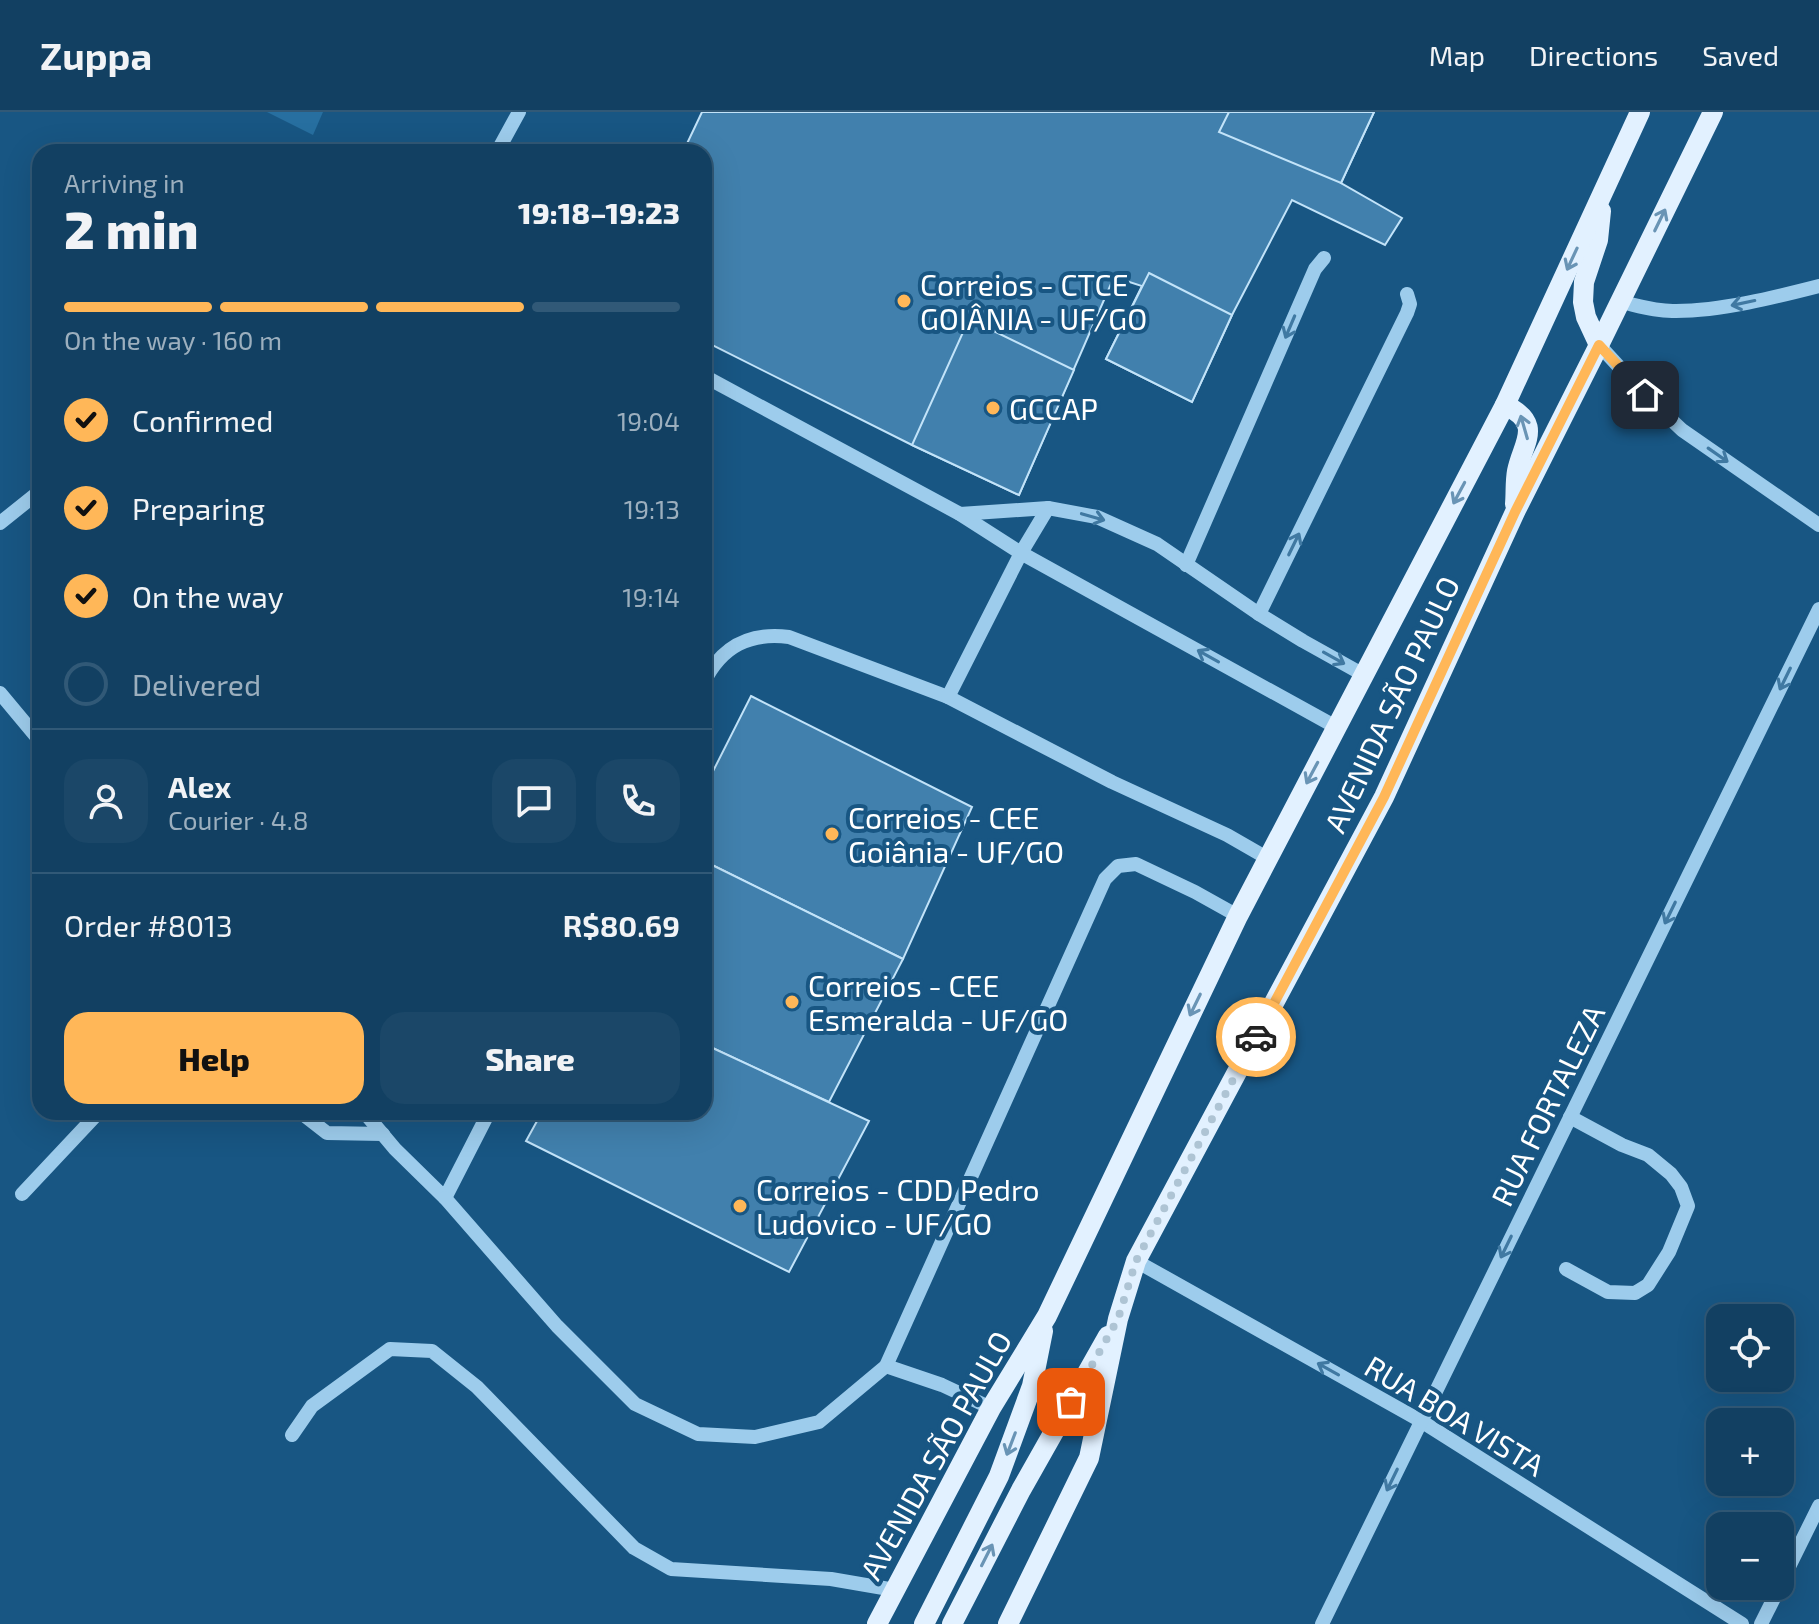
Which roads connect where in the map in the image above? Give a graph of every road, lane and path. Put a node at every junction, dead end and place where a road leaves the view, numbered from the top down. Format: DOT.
graph roads {
  1 [pos="519,112"];
  2 [pos="1640,112"];
  3 [pos="1713,112"];
  4 [pos="501,144"];
  5 [pos="1604,191"];
  6 [pos="1324,258"];
  7 [pos="1819,286"];
  8 [pos="1407,294"];
  9 [pos="1621,302"];
  10 [pos="1599,345"];
  11 [pos="712,380"];
  12 [pos="1505,405"];
  13 [pos="32,497"];
  14 [pos="1048,508"];
  15 [pos="1515,512"];
  16 [pos="960,514"];
  17 [pos="0,523"];
  18 [pos="1819,525"];
  19 [pos="1021,553"];
  20 [pos="1186,565"];
  21 [pos="1819,609"];
  22 [pos="1259,614"];
  23 [pos="712,666"];
  24 [pos="1364,675"];
  25 [pos="0,693"];
  26 [pos="948,697"];
  27 [pos="1336,727"];
  28 [pos="32,731"];
  29 [pos="1267,858"];
  30 [pos="1238,916"];
  31 [pos="1570,1117"];
  32 [pos="91,1120"];
  33 [pos="310,1120"];
  34 [pos="371,1120"];
  35 [pos="485,1120"];
  36 [pos="383,1134"];
  37 [pos="22,1194"];
  38 [pos="445,1198"];
  39 [pos="1136,1261"];
  40 [pos="1566,1269"];
  41 [pos="1047,1316"];
  42 [pos="1118,1319"];
  43 [pos="886,1366"];
  44 [pos="991,1408"];
  45 [pos="1421,1421"];
  46 [pos="292,1435"];
  47 [pos="1819,1506"];
  48 [pos="1794,1557"];
  49 [pos="895,1590"];
  50 [pos="1773,1600"];
  51 [pos="877,1624"];
  52 [pos="924,1624"];
  53 [pos="952,1624"];
  54 [pos="1008,1624"];
  55 [pos="1322,1624"];
  56 [pos="1742,1624"];
  57 [pos="1761,1624"];
  1 -- 4 [label="street"];
  2 -- 5 [label="main road, AVENIDA SÃO PAULO"];
  9 -- 3 [label="main road, AVENIDA SÃO PAULO, one-way"];
  5 -- 10 [label="main road"];
  5 -- 12 [label="main road, AVENIDA SÃO PAULO, one-way"];
  6 -- 20 [label="street, one-way"];
  7 -- 9 [label="street, one-way"];
  22 -- 8 [label="street, one-way"];
  9 -- 10 [label="main road, AVENIDA SÃO PAULO"];
  10 -- 15 [label="main road, AVENIDA SÃO PAULO"];
  10 -- 18 [label="street, one-way"];
  11 -- 16 [label="street"];
  15 -- 12 [label="main road, one-way"];
  12 -- 24 [label="main road, AVENIDA SÃO PAULO, one-way"];
  13 -- 17 [label="street"];
  14 -- 16 [label="street"];
  14 -- 19 [label="street"];
  14 -- 20 [label="street, one-way"];
  15 -- 39 [label="main road, AVENIDA SÃO PAULO"];
  16 -- 19 [label="street"];
  19 -- 26 [label="street"];
  27 -- 19 [label="street, one-way"];
  20 -- 22 [label="street"];
  21 -- 31 [label="street, RUA FORTALEZA, one-way"];
  22 -- 24 [label="street, one-way"];
  23 -- 26 [label="street"];
  24 -- 27 [label="main road, AVENIDA SÃO PAULO"];
  25 -- 28 [label="street"];
  26 -- 29 [label="street"];
  27 -- 29 [label="main road, AVENIDA SÃO PAULO, one-way"];
  29 -- 30 [label="main road, AVENIDA SÃO PAULO"];
  30 -- 41 [label="main road, AVENIDA SÃO PAULO, one-way"];
  30 -- 43 [label="street"];
  31 -- 40 [label="street"];
  31 -- 45 [label="street, RUA FORTALEZA, one-way"];
  32 -- 37 [label="street"];
  33 -- 36 [label="street"];
  34 -- 36 [label="street"];
  35 -- 38 [label="street"];
  36 -- 38 [label="street"];
  38 -- 43 [label="street"];
  39 -- 42 [label="main road, AVENIDA SÃO PAULO"];
  45 -- 39 [label="street, RUA BOA VISTA, one-way"];
  41 -- 44 [label="main road, AVENIDA SÃO PAULO"];
  41 -- 52 [label="main road, AVENIDA SÃO PAULO, one-way"];
  53 -- 42 [label="main road, AVENIDA SÃO PAULO, one-way"];
  42 -- 54 [label="main road, AVENIDA SÃO PAULO"];
  43 -- 44 [label="street"];
  44 -- 49 [label="main road, AVENIDA SÃO PAULO"];
  45 -- 55 [label="street, RUA FORTALEZA, one-way"];
  45 -- 56 [label="street, RUA BOA VISTA"];
  46 -- 49 [label="street"];
  47 -- 48 [label="street"];
  49 -- 51 [label="main road, AVENIDA SÃO PAULO"];
  50 -- 57 [label="street"];
}
